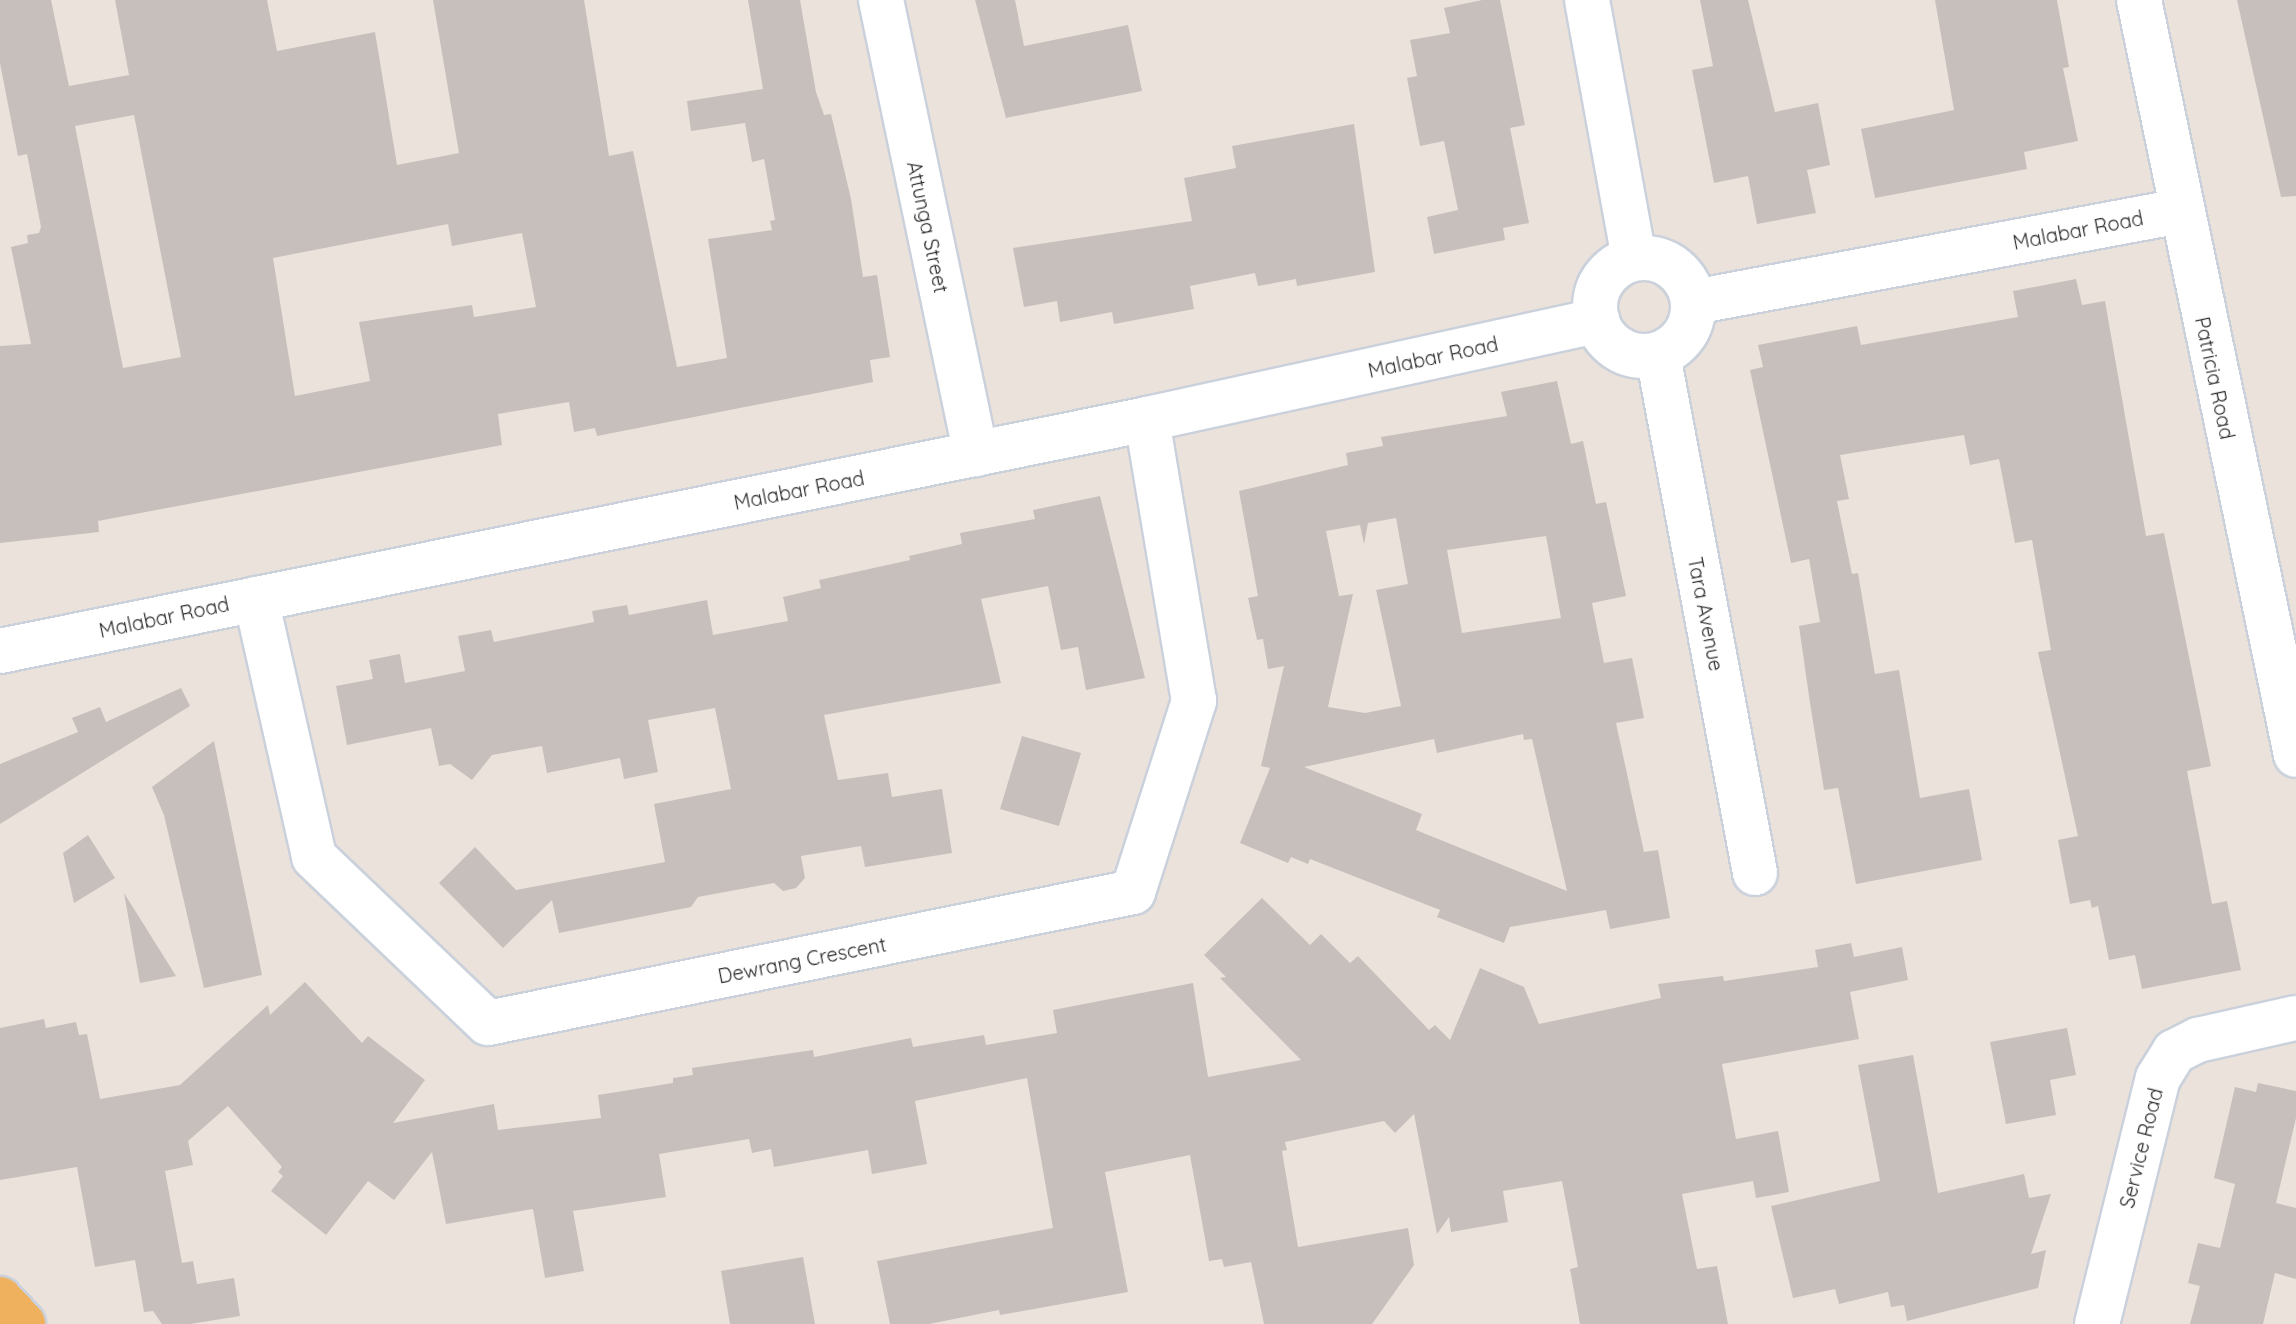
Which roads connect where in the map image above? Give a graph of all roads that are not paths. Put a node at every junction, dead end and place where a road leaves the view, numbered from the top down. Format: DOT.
graph roads {
  1 [pos="881,0"];
  2 [pos="1587,0"];
  3 [pos="2139,0"];
  4 [pos="2179,211"];
  5 [pos="1634,258"];
  6 [pos="1694,302"];
  7 [pos="1597,321"];
  8 [pos="1658,355"];
  9 [pos="1147,419"];
  10 [pos="976,454"];
  11 [pos="256,599"];
  12 [pos="0,651"];
  13 [pos="2296,755"];
  14 [pos="1755,873"];
  15 [pos="2296,1018"];
  16 [pos="0,1299"];
  17 [pos="23,1324"];
  18 [pos="2097,1324"];
  1 -- 10 [label="street, Attunga Street"];
  2 -- 5 [label="street"];
  3 -- 4 [label="street, Patricia Road"];
  4 -- 6 [label="street, Malabar Road"];
  4 -- 13 [label="street, Patricia Road"];
  5 -- 6 [label="street"];
  5 -- 7 [label="street"];
  6 -- 8 [label="street"];
  7 -- 8 [label="street"];
  7 -- 9 [label="street, Malabar Road"];
  8 -- 14 [label="street, Tara Avenue"];
  9 -- 10 [label="street, Malabar Road"];
  9 -- 11 [label="street, Dewrang Crescent"];
  10 -- 11 [label="street, Malabar Road"];
  11 -- 12 [label="street, Malabar Road"];
  15 -- 18 [label="street, Service Road"];
  16 -- 17 [label="main road"];
}
